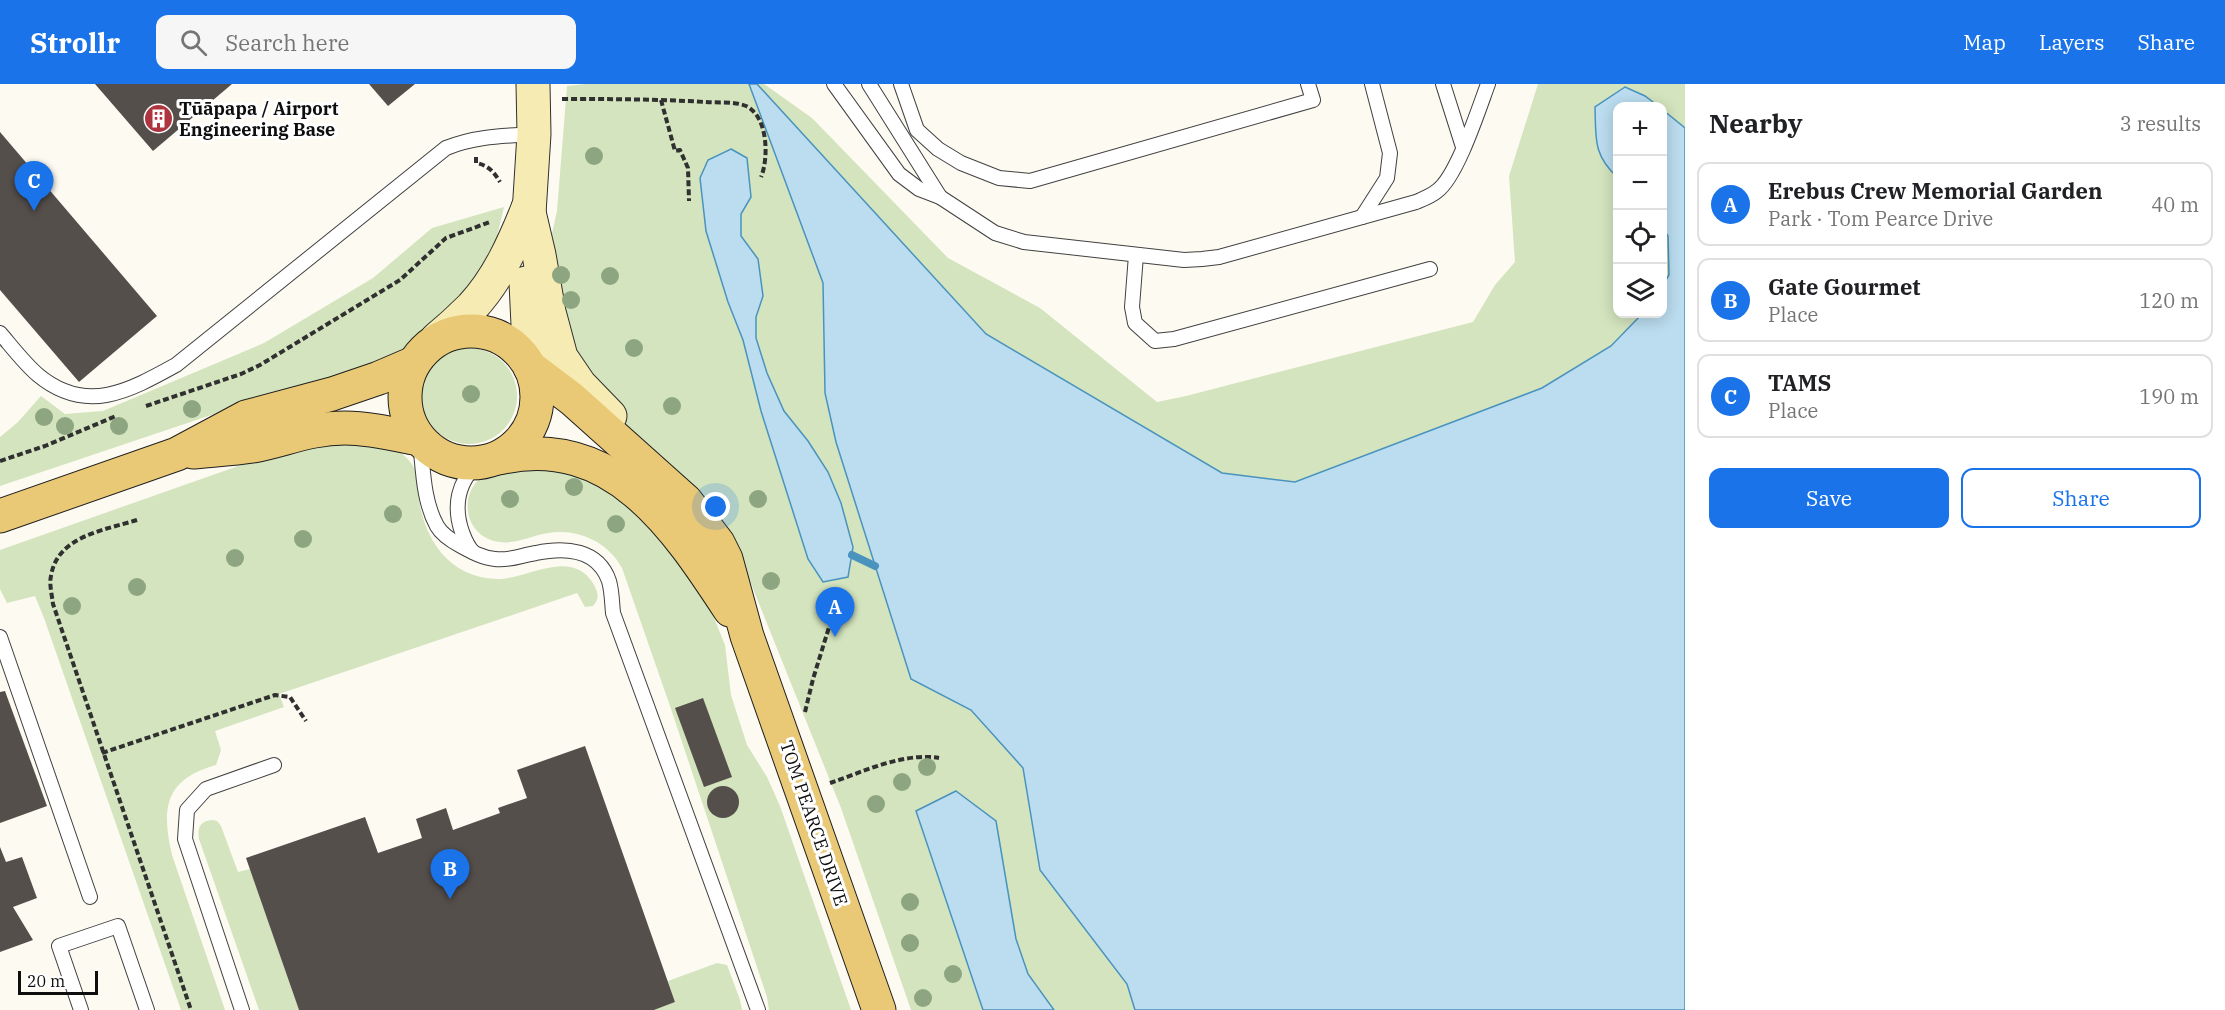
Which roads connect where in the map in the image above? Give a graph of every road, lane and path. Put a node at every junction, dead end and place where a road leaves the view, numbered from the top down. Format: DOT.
graph roads {
  1 [pos="834,84"];
  2 [pos="868,84"];
  3 [pos="901,84"];
  4 [pos="1308,84"];
  5 [pos="1372,84"];
  6 [pos="1443,84"];
  7 [pos="1488,84"];
  8 [pos="538,89"];
  9 [pos="661,100"];
  10 [pos="534,134"];
  11 [pos="474,139"];
  12 [pos="1463,147"];
  13 [pos="761,177"];
  14 [pos="501,188"];
  15 [pos="940,197"];
  16 [pos="688,201"];
  17 [pos="528,208"];
  18 [pos="494,215"];
  19 [pos="1362,218"];
  20 [pos="1136,255"];
  21 [pos="1431,269"];
  22 [pos="0,333"];
  23 [pos="437,339"];
  24 [pos="414,363"];
  25 [pos="531,367"];
  26 [pos="143,406"];
  27 [pos="122,414"];
  28 [pos="419,440"];
  29 [pos="177,454"];
  30 [pos="0,461"];
  31 [pos="488,461"];
  32 [pos="686,501"];
  33 [pos="0,516"];
  34 [pos="136,520"];
  35 [pos="475,554"];
  36 [pos="845,622"];
  37 [pos="0,636"];
  38 [pos="747,636"];
  39 [pos="804,716"];
  40 [pos="306,721"];
  41 [pos="102,753"];
  42 [pos="939,758"];
  43 [pos="274,765"];
  44 [pos="803,792"];
  45 [pos="90,897"];
  46 [pos="81,1010"];
  47 [pos="147,1010"];
  48 [pos="191,1010"];
  49 [pos="242,1010"];
  50 [pos="758,1010"];
  51 [pos="879,1010"];
  1 -- 15 [label="lane"];
  2 -- 15 [label="lane"];
  3 -- 4 [label="lane"];
  5 -- 19 [label="lane"];
  6 -- 12 [label="lane"];
  7 -- 12 [label="lane"];
  8 -- 9 [label="path"];
  8 -- 10 [label="street"];
  9 -- 13 [label="path"];
  9 -- 16 [label="path"];
  10 -- 11 [label="lane"];
  10 -- 17 [label="street"];
  11 -- 14 [label="path"];
  11 -- 22 [label="lane"];
  12 -- 19 [label="lane"];
  15 -- 20 [label="lane"];
  17 -- 23 [label="street"];
  17 -- 25 [label="street"];
  17 -- 32 [label="street"];
  18 -- 26 [label="path"];
  19 -- 20 [label="lane"];
  20 -- 21 [label="lane"];
  23 -- 24 [label="main road"];
  23 -- 25 [label="main road"];
  24 -- 28 [label="main road"];
  24 -- 29 [label="main road"];
  25 -- 31 [label="main road"];
  25 -- 32 [label="main road, TOM PEARCE DRIVE"];
  27 -- 30 [label="path"];
  28 -- 29 [label="main road"];
  28 -- 31 [label="main road"];
  28 -- 35 [label="lane"];
  29 -- 33 [label="main road"];
  31 -- 35 [label="lane"];
  31 -- 38 [label="main road, TOM PEARCE DRIVE"];
  32 -- 38 [label="main road, TOM PEARCE DRIVE"];
  34 -- 41 [label="path"];
  35 -- 50 [label="lane"];
  36 -- 39 [label="path"];
  37 -- 45 [label="lane"];
  38 -- 44 [label="main road, TOM PEARCE DRIVE"];
  40 -- 41 [label="path"];
  41 -- 48 [label="path"];
  42 -- 44 [label="path"];
  43 -- 49 [label="lane"];
  44 -- 51 [label="main road, TOM PEARCE DRIVE"];
  46 -- 47 [label="lane"];
}
